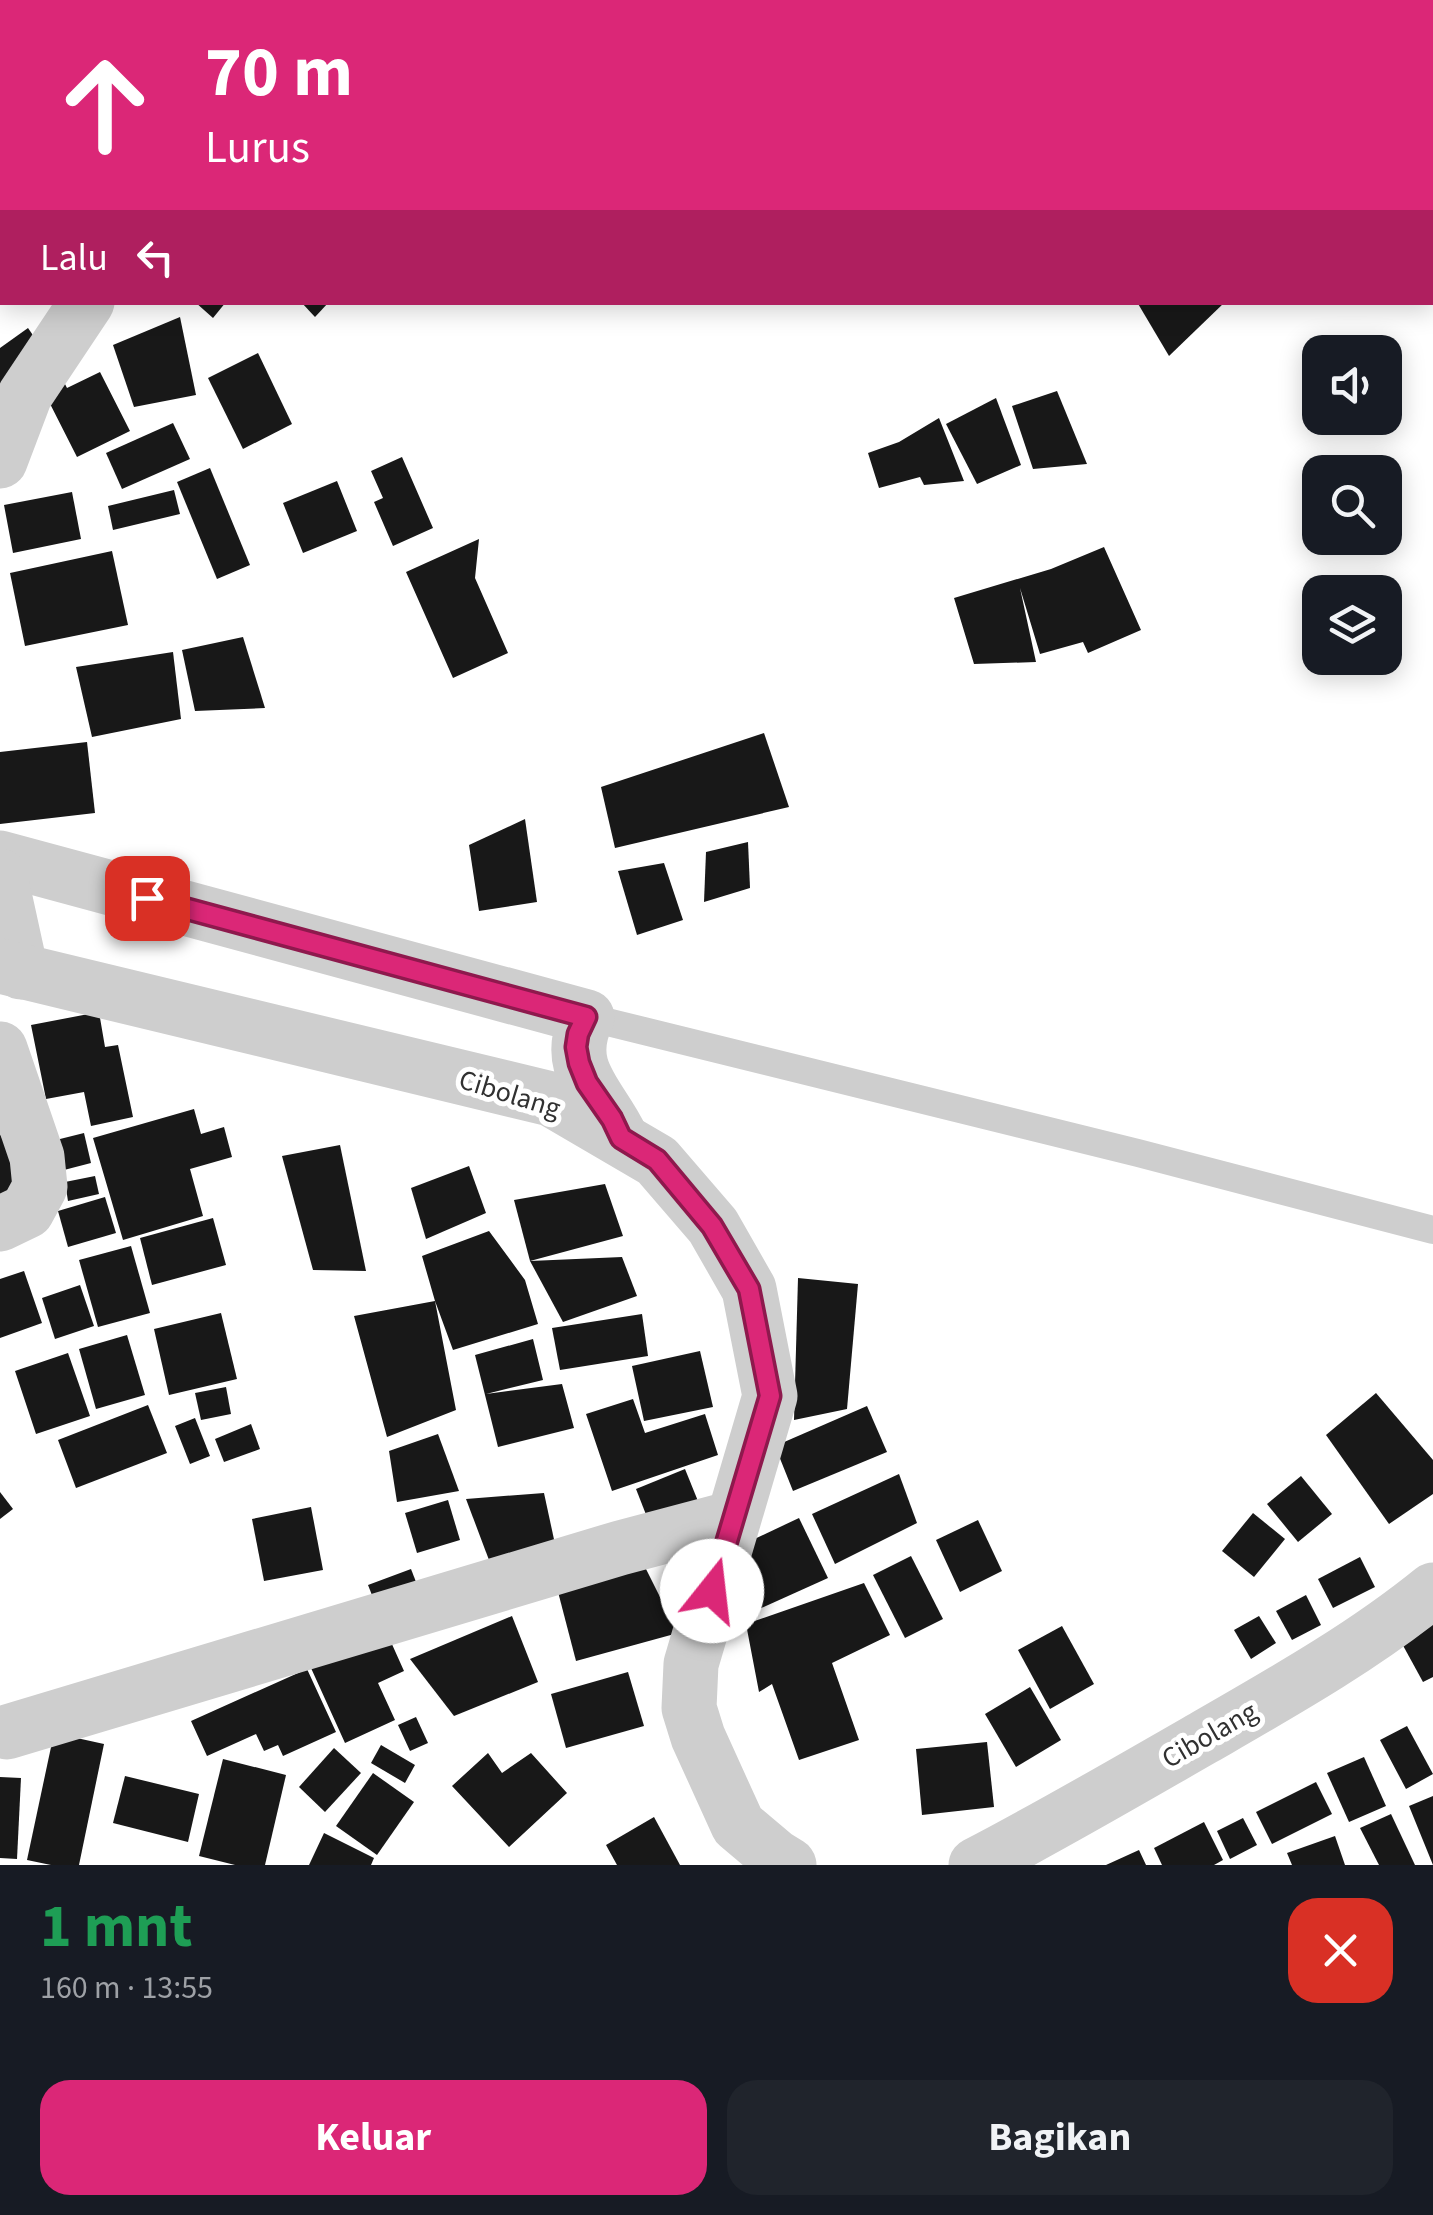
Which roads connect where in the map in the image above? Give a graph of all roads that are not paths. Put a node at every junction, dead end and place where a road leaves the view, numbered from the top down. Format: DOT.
graph roads {
  1 [pos="85,305"];
  2 [pos="3,445"];
  3 [pos="0,858"];
  4 [pos="0,876"];
  5 [pos="10,969"];
  6 [pos="586,1017"];
  7 [pos="0,1049"];
  8 [pos="621,1138"];
  9 [pos="0,1224"];
  10 [pos="1433,1230"];
  11 [pos="733,1518"];
  12 [pos="1433,1590"];
  13 [pos="7,1732"];
  14 [pos="789,1865"];
  15 [pos="976,1865"];
  1 -- 2 [label="street"];
  3 -- 6 [label="street"];
  4 -- 5 [label="street"];
  5 -- 8 [label="street, Cibolang"];
  6 -- 8 [label="street"];
  6 -- 10 [label="lane"];
  7 -- 9 [label="street"];
  8 -- 11 [label="street, Cibolang"];
  11 -- 13 [label="street"];
  11 -- 14 [label="street, Cibolang"];
  12 -- 15 [label="street, Cibolang"];
}
